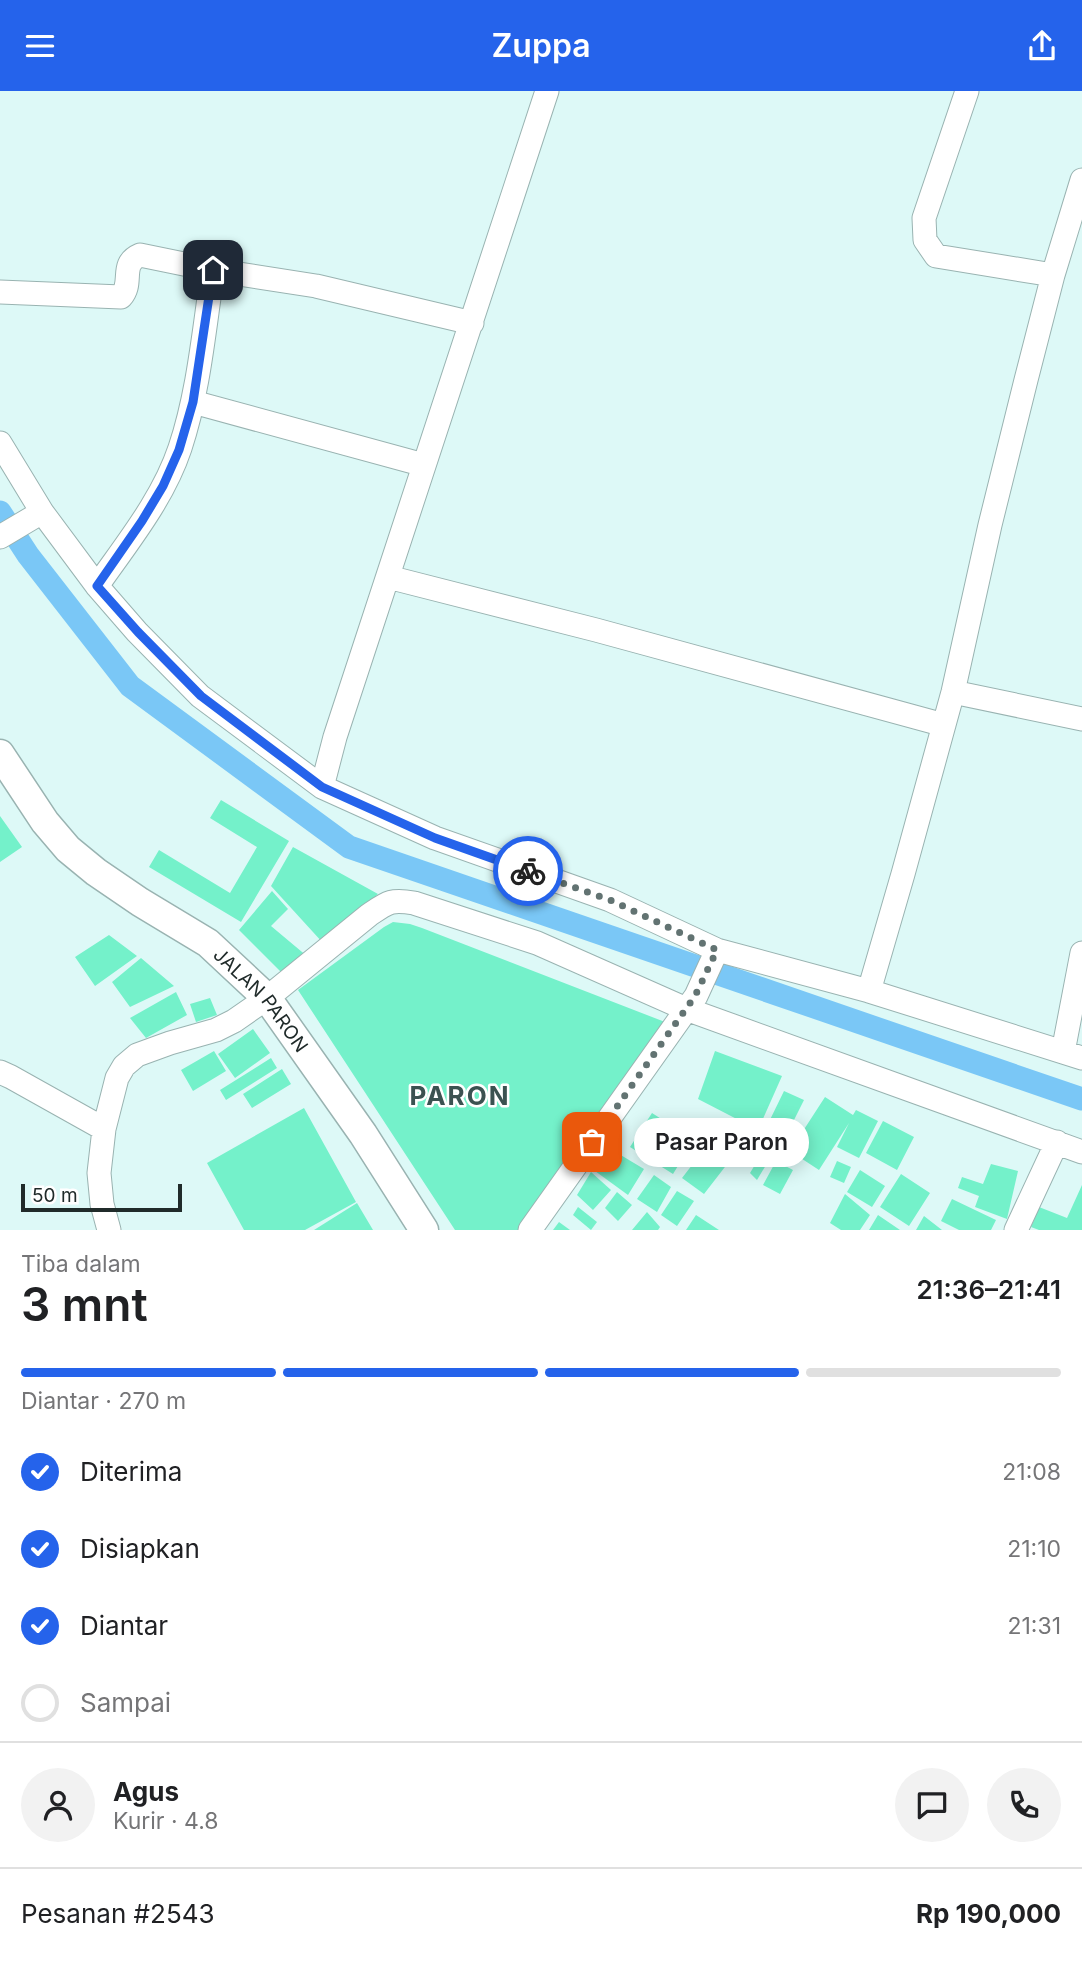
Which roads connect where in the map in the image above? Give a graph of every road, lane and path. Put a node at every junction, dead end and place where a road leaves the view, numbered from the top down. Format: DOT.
graph roads {
  1 [pos="547,91"];
  2 [pos="967,91"];
  3 [pos="1082,180"];
  4 [pos="213,270"];
  5 [pos="1053,275"];
  6 [pos="0,292"];
  7 [pos="472,323"];
  8 [pos="193,402"];
  9 [pos="0,443"];
  10 [pos="424,465"];
  11 [pos="37,515"];
  12 [pos="0,537"];
  13 [pos="388,577"];
  14 [pos="97,586"];
  15 [pos="953,692"];
  16 [pos="1082,719"];
  17 [pos="944,725"];
  18 [pos="0,754"];
  19 [pos="322,787"];
  20 [pos="1082,953"];
  21 [pos="715,954"];
  22 [pos="869,991"];
  23 [pos="267,998"];
  24 [pos="691,1002"];
  25 [pos="1073,1055"];
  26 [pos="0,1072"];
  27 [pos="104,1129"];
  28 [pos="1057,1142"];
  29 [pos="1082,1152"];
  30 [pos="109,1230"];
  31 [pos="424,1230"];
  32 [pos="530,1230"];
  33 [pos="1016,1230"];
  1 -- 7 [label="street"];
  2 -- 5 [label="street"];
  3 -- 5 [label="street"];
  4 -- 6 [label="street"];
  4 -- 7 [label="street"];
  4 -- 8 [label="street"];
  5 -- 15 [label="street"];
  7 -- 10 [label="street"];
  8 -- 10 [label="street"];
  8 -- 14 [label="street"];
  9 -- 11 [label="street"];
  10 -- 13 [label="street"];
  11 -- 12 [label="street"];
  11 -- 14 [label="street"];
  13 -- 17 [label="street"];
  13 -- 19 [label="street"];
  14 -- 19 [label="street"];
  15 -- 16 [label="street"];
  15 -- 17 [label="street"];
  17 -- 22 [label="street"];
  18 -- 23 [label="main road, JALAN PARON"];
  19 -- 21 [label="street"];
  20 -- 25 [label="street"];
  21 -- 22 [label="street"];
  21 -- 24 [label="street"];
  22 -- 25 [label="street"];
  23 -- 24 [label="street"];
  23 -- 27 [label="street"];
  23 -- 31 [label="main road, JALAN PARON"];
  24 -- 28 [label="street"];
  24 -- 32 [label="street"];
  26 -- 27 [label="street"];
  27 -- 30 [label="street"];
  28 -- 29 [label="street"];
  28 -- 33 [label="street"];
}
